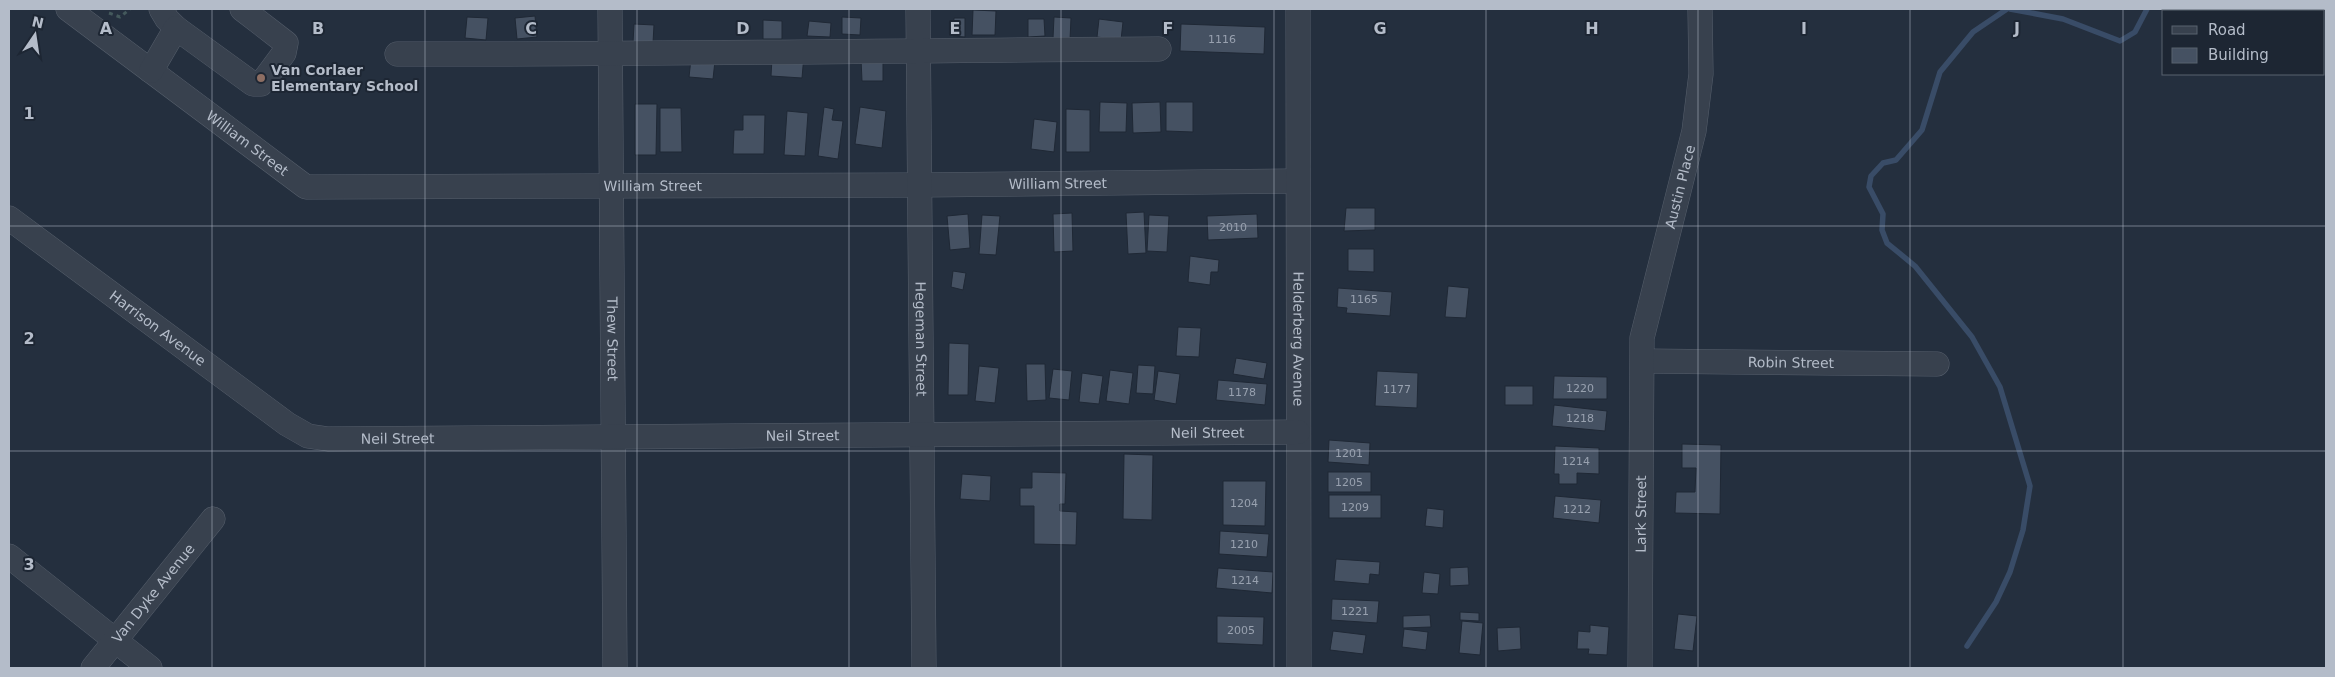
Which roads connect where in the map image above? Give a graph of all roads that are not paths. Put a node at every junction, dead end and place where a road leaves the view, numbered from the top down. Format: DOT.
graph roads {
  1 [pos="68,9"];
  2 [pos="161,9"];
  3 [pos="242,9"];
  4 [pos="610,9"];
  5 [pos="918,9"];
  6 [pos="1298,9"];
  7 [pos="1700,9"];
  8 [pos="176,28"];
  9 [pos="1159,49"];
  10 [pos="919,50"];
  11 [pos="397,54"];
  12 [pos="610,55"];
  13 [pos="151,71"];
  14 [pos="1297,181"];
  15 [pos="920,185"];
  16 [pos="611,187"];
  17 [pos="9,218"];
  18 [pos="1644,361"];
  19 [pos="1938,364"];
  20 [pos="1298,432"];
  21 [pos="922,435"];
  22 [pos="308,436"];
  23 [pos="613,437"];
  24 [pos="213,519"];
  25 [pos="9,556"];
  26 [pos="116,640"];
  27 [pos="93,668"];
  28 [pos="150,668"];
  29 [pos="615,668"];
  30 [pos="924,668"];
  31 [pos="1299,668"];
  32 [pos="1640,668"];
  1 -- 13 [label="street, William Street"];
  2 -- 8 [label="street"];
  3 -- 8 [label="street"];
  4 -- 12 [label="street, Thew Street"];
  5 -- 10 [label="street, Hegeman Street"];
  6 -- 14 [label="street, Helderberg Avenue"];
  7 -- 18 [label="street, Austin Place"];
  8 -- 13 [label="street"];
  9 -- 10 [label="street"];
  10 -- 12 [label="street"];
  10 -- 15 [label="street, Hegeman Street"];
  11 -- 12 [label="street"];
  12 -- 16 [label="street, Thew Street"];
  13 -- 16 [label="street, William Street"];
  14 -- 15 [label="street, William Street"];
  14 -- 20 [label="street, Helderberg Avenue"];
  15 -- 16 [label="street, William Street"];
  15 -- 21 [label="street, Hegeman Street"];
  16 -- 23 [label="street, Thew Street"];
  17 -- 22 [label="street, Harrison Avenue"];
  18 -- 19 [label="street, Robin Street"];
  18 -- 32 [label="street, Lark Street"];
  20 -- 21 [label="street, Neil Street"];
  20 -- 31 [label="street, Helderberg Avenue"];
  21 -- 23 [label="street, Neil Street"];
  21 -- 30 [label="street, Hegeman Street"];
  22 -- 23 [label="street, Neil Street"];
  23 -- 29 [label="street, Thew Street"];
  24 -- 26 [label="street, Van Dyke Avenue"];
  25 -- 26 [label="street"];
  26 -- 27 [label="street, Van Dyke Avenue"];
  26 -- 28 [label="street"];
}
